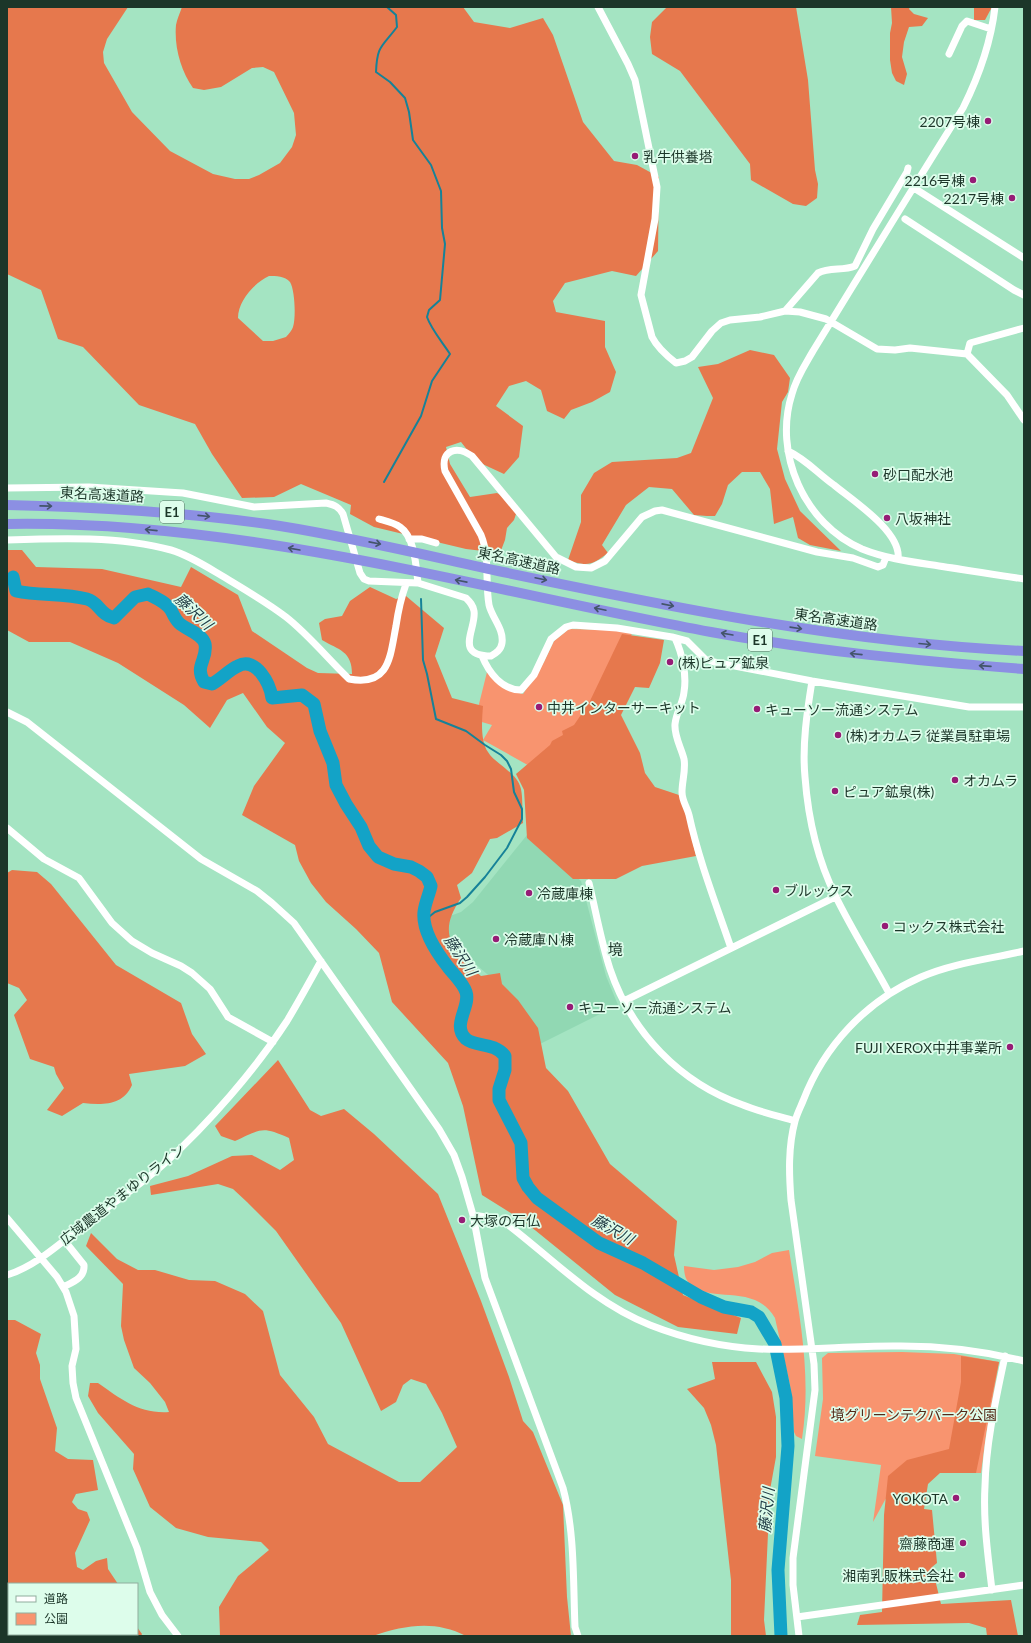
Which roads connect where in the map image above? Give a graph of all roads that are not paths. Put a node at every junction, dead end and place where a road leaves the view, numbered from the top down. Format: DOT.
graph roads {
  1 [pos="598,7"];
  2 [pos="995,7"];
  3 [pos="991,28"];
  4 [pos="949,54"];
  5 [pos="908,168"];
  6 [pos="914,188"];
  7 [pos="905,219"];
  8 [pos="912,223"];
  9 [pos="907,231"];
  10 [pos="1024,258"];
  11 [pos="855,266"];
  12 [pos="863,270"];
  13 [pos="1024,295"];
  14 [pos="785,311"];
  15 [pos="831,322"];
  16 [pos="1024,328"];
  17 [pos="967,354"];
  18 [pos="1024,420"];
  19 [pos="788,451"];
  20 [pos="7,488"];
  21 [pos="7,505"];
  22 [pos="379,519"];
  23 [pos="7,524"];
  24 [pos="410,539"];
  25 [pos="7,540"];
  26 [pos="436,543"];
  27 [pos="886,557"];
  28 [pos="898,559"];
  29 [pos="1024,579"];
  30 [pos="406,584"];
  31 [pos="418,584"];
  32 [pos="675,638"];
  33 [pos="1024,651"];
  34 [pos="482,656"];
  35 [pos="1024,669"];
  36 [pos="812,681"];
  37 [pos="1024,707"];
  38 [pos="7,712"];
  39 [pos="7,828"];
  40 [pos="589,883"];
  41 [pos="835,897"];
  42 [pos="731,948"];
  43 [pos="1024,952"];
  44 [pos="322,961"];
  45 [pos="889,993"];
  46 [pos="624,1001"];
  47 [pos="273,1042"];
  48 [pos="795,1121"];
  49 [pos="473,1215"];
  50 [pos="7,1218"];
  51 [pos="64,1240"];
  52 [pos="7,1275"];
  53 [pos="64,1287"];
  54 [pos="811,1348"];
  55 [pos="1005,1356"];
  56 [pos="1024,1361"];
  57 [pos="1024,1585"];
  58 [pos="992,1590"];
  59 [pos="797,1617"];
  60 [pos="178,1636"];
  61 [pos="578,1636"];
  62 [pos="799,1636"];
  1 -- 14 [label="street"];
  2 -- 3 [label="street"];
  3 -- 4 [label="street"];
  3 -- 6 [label="street"];
  5 -- 11 [label="street"];
  6 -- 10 [label="street"];
  6 -- 12 [label="street"];
  7 -- 8 [label="street"];
  8 -- 9 [label="street"];
  8 -- 13 [label="street"];
  11 -- 12 [label="street"];
  11 -- 14 [label="street"];
  12 -- 15 [label="street"];
  14 -- 15 [label="street"];
  15 -- 17 [label="street"];
  15 -- 19 [label="street"];
  16 -- 17 [label="street"];
  17 -- 18 [label="street"];
  19 -- 27 [label="street"];
  19 -- 28 [label="street"];
  20 -- 30 [label="street"];
  21 -- 33 [label="highway, 東名高速道路 / E1, one-way"];
  22 -- 24 [label="street"];
  35 -- 23 [label="highway, E1, one-way"];
  24 -- 26 [label="street"];
  24 -- 31 [label="street"];
  25 -- 30 [label="street"];
  27 -- 28 [label="street"];
  27 -- 34 [label="street"];
  28 -- 29 [label="street"];
  30 -- 31 [label="street"];
  31 -- 34 [label="street"];
  32 -- 34 [label="street"];
  32 -- 36 [label="street"];
  32 -- 42 [label="street"];
  36 -- 37 [label="street"];
  36 -- 41 [label="street"];
  38 -- 44 [label="street"];
  39 -- 47 [label="street"];
  40 -- 46 [label="street"];
  41 -- 42 [label="street"];
  41 -- 45 [label="street"];
  42 -- 46 [label="street"];
  43 -- 45 [label="street"];
  44 -- 47 [label="street, 広域農道やまゆりライン"];
  44 -- 49 [label="street"];
  45 -- 48 [label="street"];
  46 -- 48 [label="street"];
  47 -- 51 [label="street, 広域農道やまゆりライン"];
  48 -- 54 [label="street"];
  49 -- 54 [label="street"];
  49 -- 61 [label="street"];
  50 -- 53 [label="street"];
  51 -- 52 [label="street, 広域農道やまゆりライン"];
  51 -- 53 [label="street"];
  53 -- 60 [label="street"];
  54 -- 55 [label="street"];
  54 -- 59 [label="street"];
  55 -- 56 [label="street"];
  55 -- 58 [label="street"];
  57 -- 58 [label="street"];
  58 -- 59 [label="street"];
  59 -- 62 [label="street"];
}
